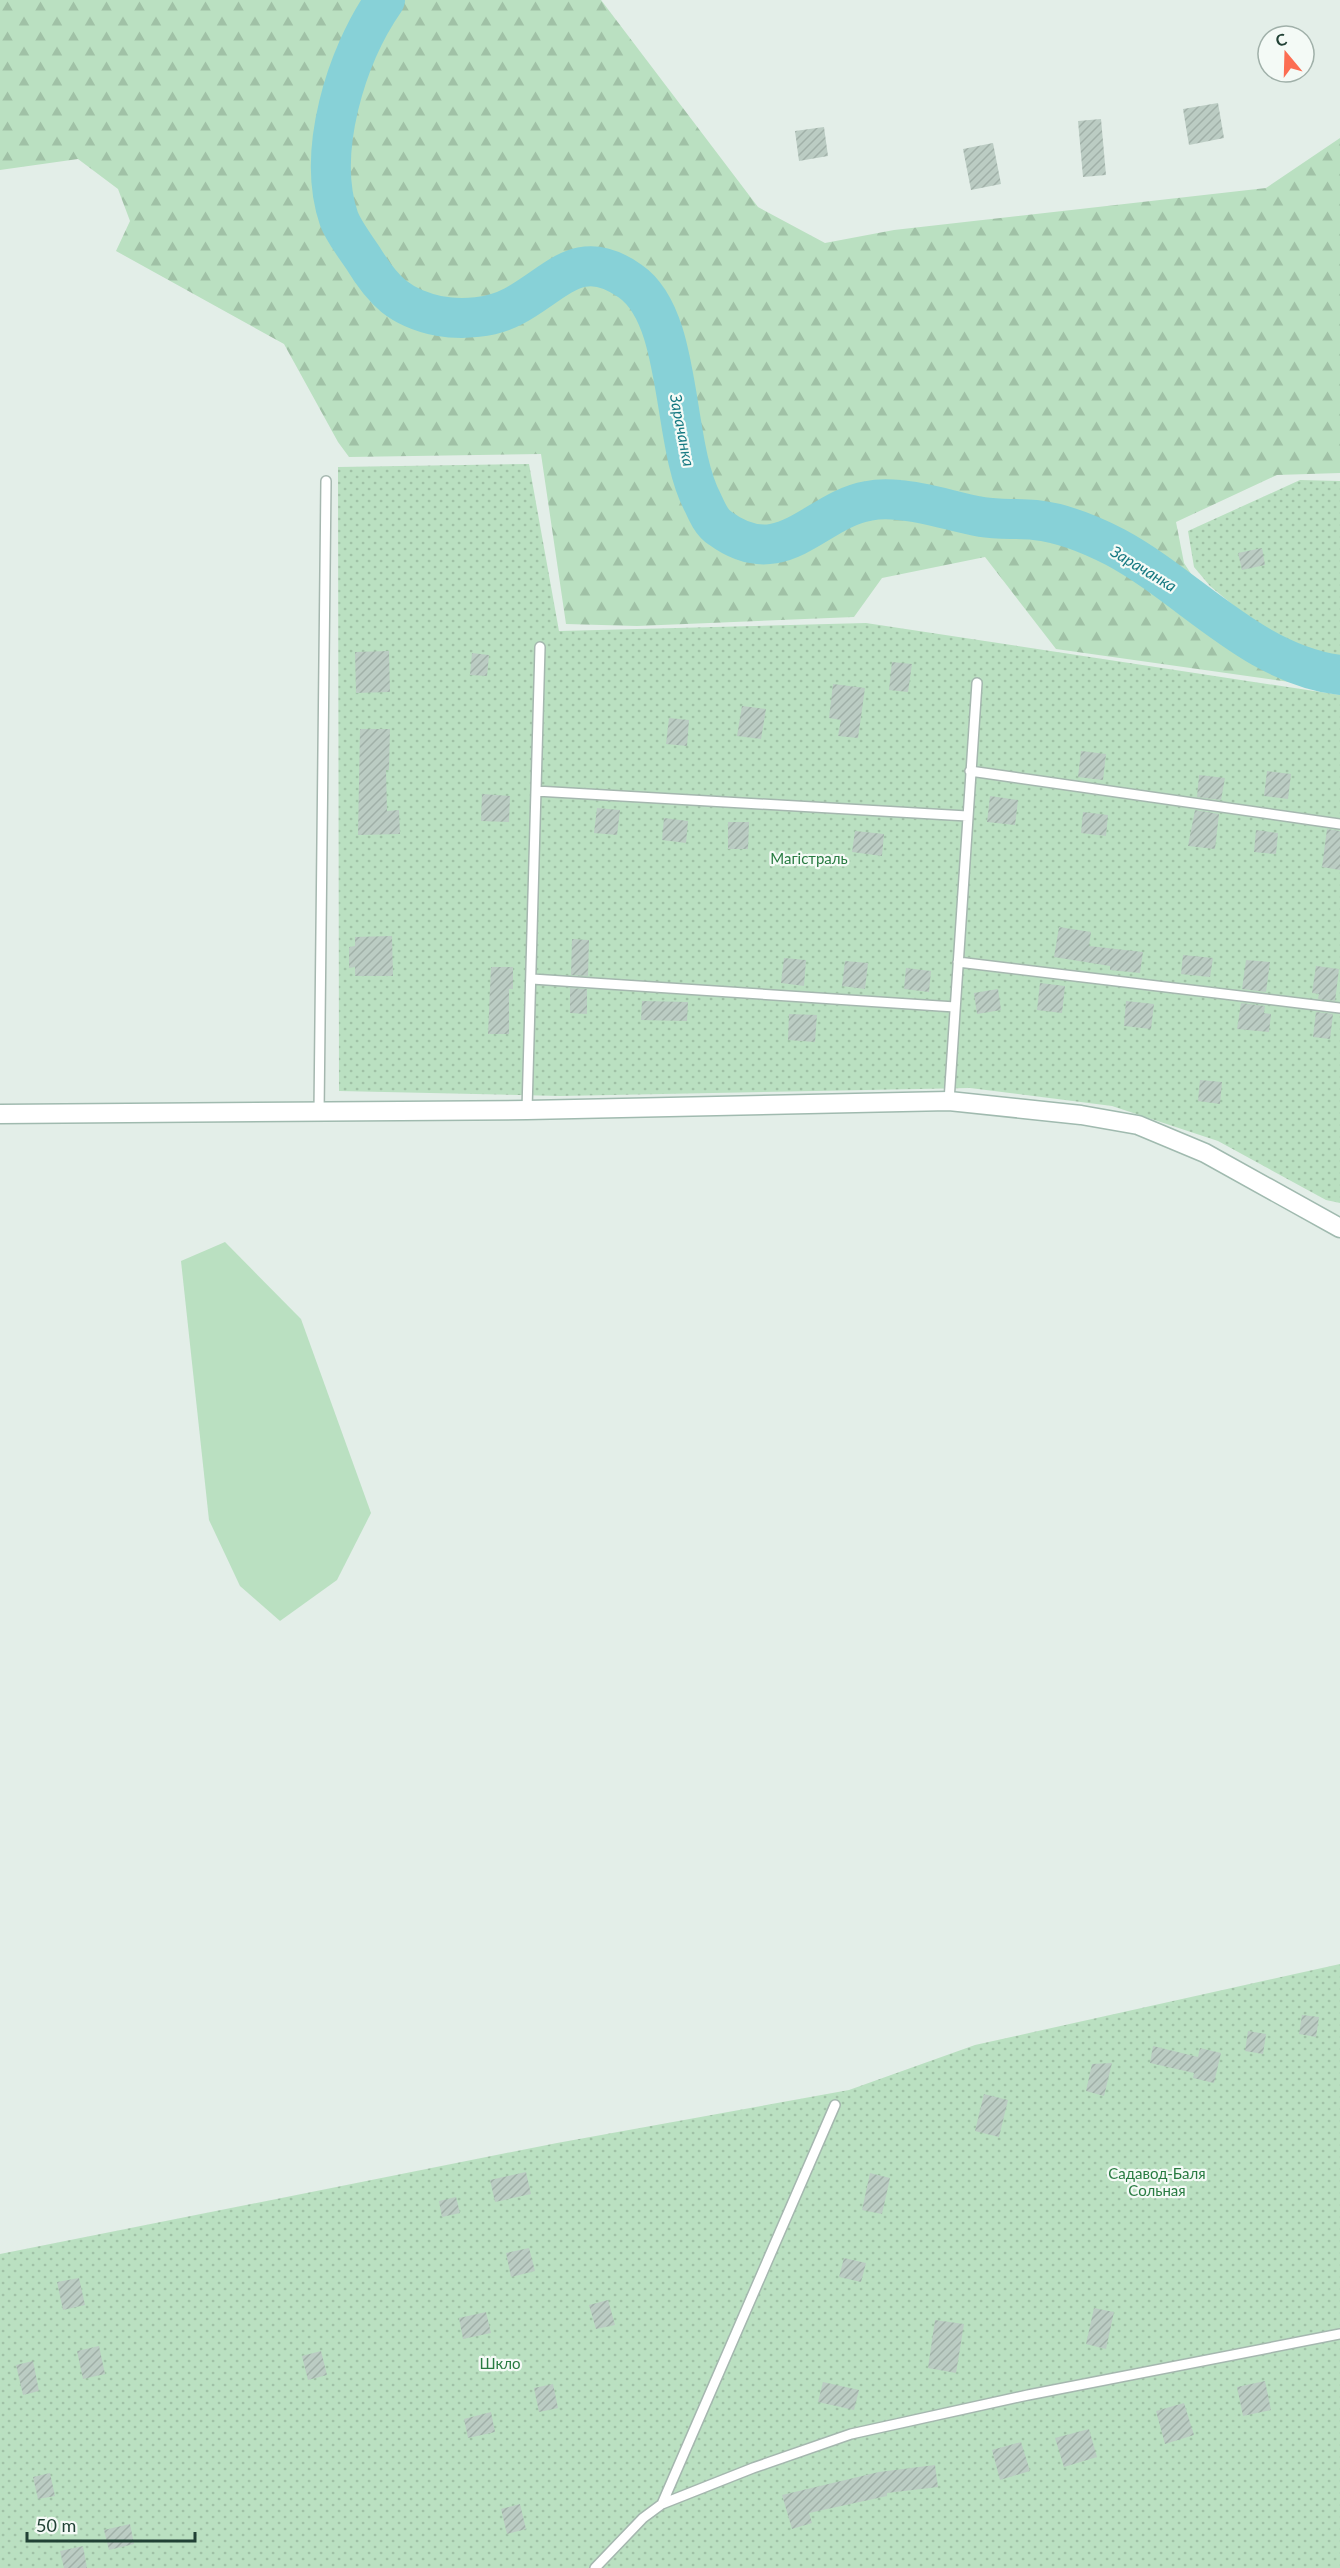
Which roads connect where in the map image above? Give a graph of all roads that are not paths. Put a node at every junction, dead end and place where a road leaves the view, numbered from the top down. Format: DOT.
graph roads {
  1 [pos="326,481"];
  2 [pos="540,647"];
  3 [pos="978,683"];
  4 [pos="970,771"];
  5 [pos="536,791"];
  6 [pos="967,816"];
  7 [pos="1340,824"];
  8 [pos="958,962"];
  9 [pos="532,979"];
  10 [pos="955,1007"];
  11 [pos="1340,1008"];
  12 [pos="949,1101"];
  13 [pos="527,1110"];
  14 [pos="319,1113"];
  15 [pos="0,1114"];
  16 [pos="1340,1228"];
  17 [pos="835,2106"];
  18 [pos="1340,2334"];
  19 [pos="662,2504"];
  20 [pos="596,2568"];
  1 -- 14 [label="lane"];
  2 -- 5 [label="lane"];
  3 -- 4 [label="lane"];
  4 -- 6 [label="lane"];
  4 -- 7 [label="lane"];
  5 -- 6 [label="lane"];
  5 -- 9 [label="lane"];
  6 -- 8 [label="lane"];
  8 -- 10 [label="lane"];
  8 -- 11 [label="lane"];
  9 -- 10 [label="lane"];
  9 -- 13 [label="lane"];
  10 -- 12 [label="lane"];
  12 -- 13 [label="street"];
  12 -- 16 [label="street"];
  13 -- 14 [label="street"];
  14 -- 15 [label="street"];
  17 -- 19 [label="lane"];
  18 -- 19 [label="lane"];
  19 -- 20 [label="lane"];
}
